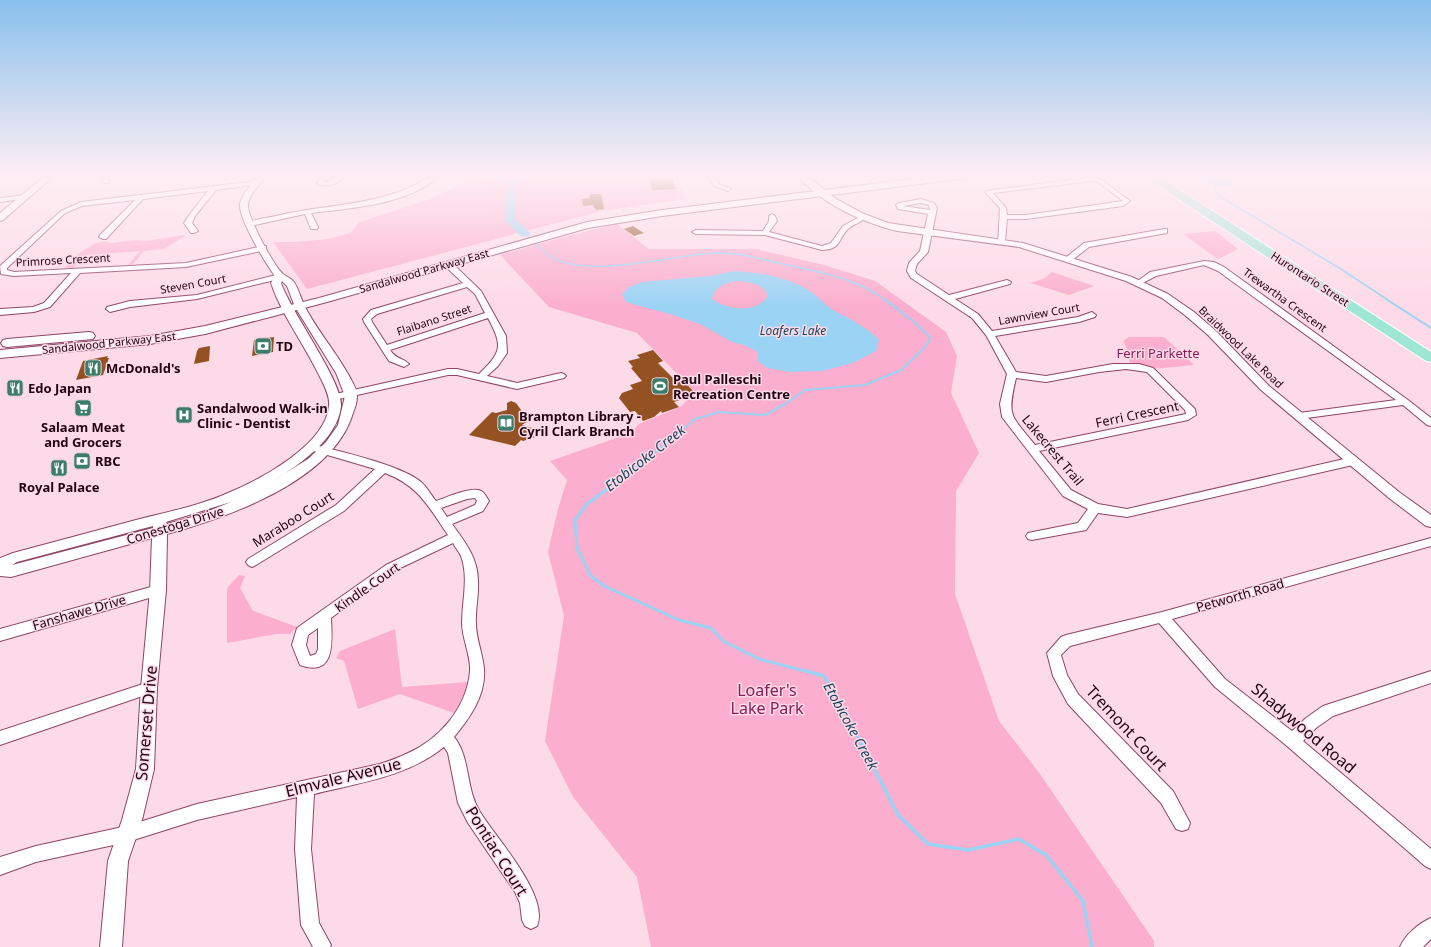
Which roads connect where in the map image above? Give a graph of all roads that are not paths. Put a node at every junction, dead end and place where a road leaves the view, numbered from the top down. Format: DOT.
graph roads {
  1 [pos="55,219"];
  2 [pos="120,219"];
  3 [pos="190,219"];
  4 [pos="248,219"];
  5 [pos="273,219"];
  6 [pos="310,219"];
  7 [pos="620,219"];
  8 [pos="772,219"];
  9 [pos="861,219"];
  10 [pos="866,219"];
  11 [pos="931,219"];
  12 [pos="1004,219"];
  13 [pos="1218,219"];
  14 [pos="250,224"];
  15 [pos="314,227"];
  16 [pos="194,231"];
  17 [pos="1164,231"];
  18 [pos="696,232"];
  19 [pos="765,233"];
  20 [pos="929,233"];
  21 [pos="103,237"];
  22 [pos="523,240"];
  23 [pos="1001,242"];
  24 [pos="263,248"];
  25 [pos="1068,259"];
  26 [pos="448,264"];
  27 [pos="77,272"];
  28 [pos="280,276"];
  29 [pos="1007,282"];
  30 [pos="1139,283"];
  31 [pos="469,284"];
  32 [pos="950,298"];
  33 [pos="298,302"];
  34 [pos="285,305"];
  35 [pos="110,309"];
  36 [pos="0,312"];
  37 [pos="489,315"];
  38 [pos="1092,315"];
  39 [pos="990,334"];
  40 [pos="0,343"];
  41 [pos="324,344"];
  42 [pos="310,348"];
  43 [pos="386,348"];
  44 [pos="0,354"];
  45 [pos="1431,358"];
  46 [pos="404,364"];
  47 [pos="1012,374"];
  48 [pos="561,376"];
  49 [pos="480,377"];
  50 [pos="351,394"];
  51 [pos="334,397"];
  52 [pos="1405,402"];
  53 [pos="1299,416"];
  54 [pos="1431,424"];
  55 [pos="317,449"];
  56 [pos="1032,449"];
  57 [pos="1353,461"];
  58 [pos="383,468"];
  59 [pos="434,506"];
  60 [pos="1095,508"];
  61 [pos="446,522"];
  62 [pos="1431,522"];
  63 [pos="160,525"];
  64 [pos="1032,536"];
  65 [pos="455,537"];
  66 [pos="1431,542"];
  67 [pos="252,562"];
  68 [pos="0,565"];
  69 [pos="0,570"];
  70 [pos="158,590"];
  71 [pos="324,617"];
  72 [pos="1162,617"];
  73 [pos="0,635"];
  74 [pos="1054,653"];
  75 [pos="1431,677"];
  76 [pos="149,688"];
  77 [pos="445,737"];
  78 [pos="0,738"];
  79 [pos="1292,741"];
  80 [pos="306,787"];
  81 [pos="1182,824"];
  82 [pos="127,834"];
  83 [pos="1431,860"];
  84 [pos="0,866"];
  85 [pos="531,920"];
  86 [pos="1431,927"];
  87 [pos="322,945"];
  88 [pos="111,947"];
  89 [pos="1409,947"];
  1 -- 27 [label="street, Primrose Crescent"];
  2 -- 21 [label="street"];
  3 -- 16 [label="street"];
  4 -- 14 [label="street"];
  5 -- 14 [label="street"];
  6 -- 15 [label="street"];
  7 -- 22 [label="main road, Sandalwood Parkway East"];
  8 -- 19 [label="street"];
  9 -- 19 [label="street"];
  10 -- 20 [label="street, Braidwood Lake Road"];
  11 -- 20 [label="street"];
  12 -- 23 [label="street"];
  13 -- 45 [label="main road, Hurontario Street"];
  14 -- 24 [label="street"];
  17 -- 25 [label="street"];
  18 -- 19 [label="street"];
  20 -- 23 [label="street, Braidwood Lake Road"];
  20 -- 32 [label="street"];
  22 -- 26 [label="main road, Sandalwood Parkway East"];
  22 -- 33 [label="main road, Sandalwood Parkway East"];
  23 -- 25 [label="street, Braidwood Lake Road"];
  24 -- 27 [label="street, Primrose Crescent"];
  24 -- 28 [label="street"];
  25 -- 30 [label="street, Braidwood Lake Road"];
  26 -- 31 [label="street"];
  26 -- 33 [label="main road, Sandalwood Parkway East"];
  27 -- 36 [label="street"];
  28 -- 33 [label="street"];
  28 -- 34 [label="street"];
  28 -- 35 [label="street, Steven Court"];
  29 -- 32 [label="street"];
  30 -- 52 [label="street, Trewartha Crescent"];
  30 -- 53 [label="street, Braidwood Lake Road"];
  31 -- 37 [label="street"];
  31 -- 43 [label="street"];
  32 -- 39 [label="street"];
  33 -- 34 [label="main road, Sandalwood Parkway East"];
  33 -- 41 [label="street"];
  34 -- 40 [label="main road, Sandalwood Parkway East"];
  34 -- 42 [label="street"];
  34 -- 44 [label="main road, Sandalwood Parkway East"];
  37 -- 43 [label="street, Flaibano Street"];
  37 -- 49 [label="street"];
  38 -- 39 [label="street, Lawnview Court"];
  39 -- 47 [label="street"];
  41 -- 42 [label="street"];
  41 -- 50 [label="street"];
  42 -- 51 [label="street"];
  43 -- 46 [label="street"];
  47 -- 56 [label="street, Lakecrest Trail"];
  47 -- 56 [label="street, Ferri Crescent"];
  48 -- 49 [label="street"];
  49 -- 50 [label="street"];
  50 -- 51 [label="street"];
  50 -- 55 [label="street, Conestoga Drive"];
  51 -- 55 [label="street, Conestoga Drive"];
  52 -- 53 [label="street"];
  52 -- 54 [label="street, Trewartha Crescent"];
  53 -- 57 [label="street, Braidwood Lake Road"];
  55 -- 58 [label="street, Elmvale Avenue"];
  55 -- 63 [label="street, Conestoga Drive"];
  56 -- 60 [label="street, Lakecrest Trail"];
  57 -- 60 [label="street, Lakecrest Trail"];
  57 -- 62 [label="street, Braidwood Lake Road"];
  58 -- 59 [label="street, Elmvale Avenue"];
  58 -- 67 [label="street, Maraboo Court"];
  59 -- 61 [label="street, Elmvale Avenue"];
  59 -- 61 [label="street"];
  60 -- 64 [label="street"];
  61 -- 65 [label="street, Elmvale Avenue"];
  63 -- 68 [label="street, Conestoga Drive"];
  63 -- 69 [label="street, Conestoga Drive"];
  63 -- 70 [label="street, Somerset Drive"];
  65 -- 71 [label="street, Kindle Court"];
  65 -- 77 [label="street, Elmvale Avenue"];
  66 -- 72 [label="street, Petworth Road"];
  70 -- 73 [label="street, Fanshawe Drive"];
  70 -- 76 [label="street, Somerset Drive"];
  72 -- 74 [label="street, Petworth Road"];
  72 -- 79 [label="street, Shadywood Road"];
  74 -- 81 [label="street, Tremont Court"];
  75 -- 79 [label="street"];
  76 -- 78 [label="street"];
  76 -- 82 [label="street, Somerset Drive"];
  77 -- 80 [label="street, Elmvale Avenue"];
  77 -- 85 [label="street, Pontiac Court"];
  79 -- 83 [label="street, Shadywood Road"];
  80 -- 82 [label="street, Elmvale Avenue"];
  80 -- 87 [label="street"];
  82 -- 84 [label="street, Elmvale Avenue"];
  82 -- 88 [label="street, Somerset Drive"];
  86 -- 89 [label="street"];
}
